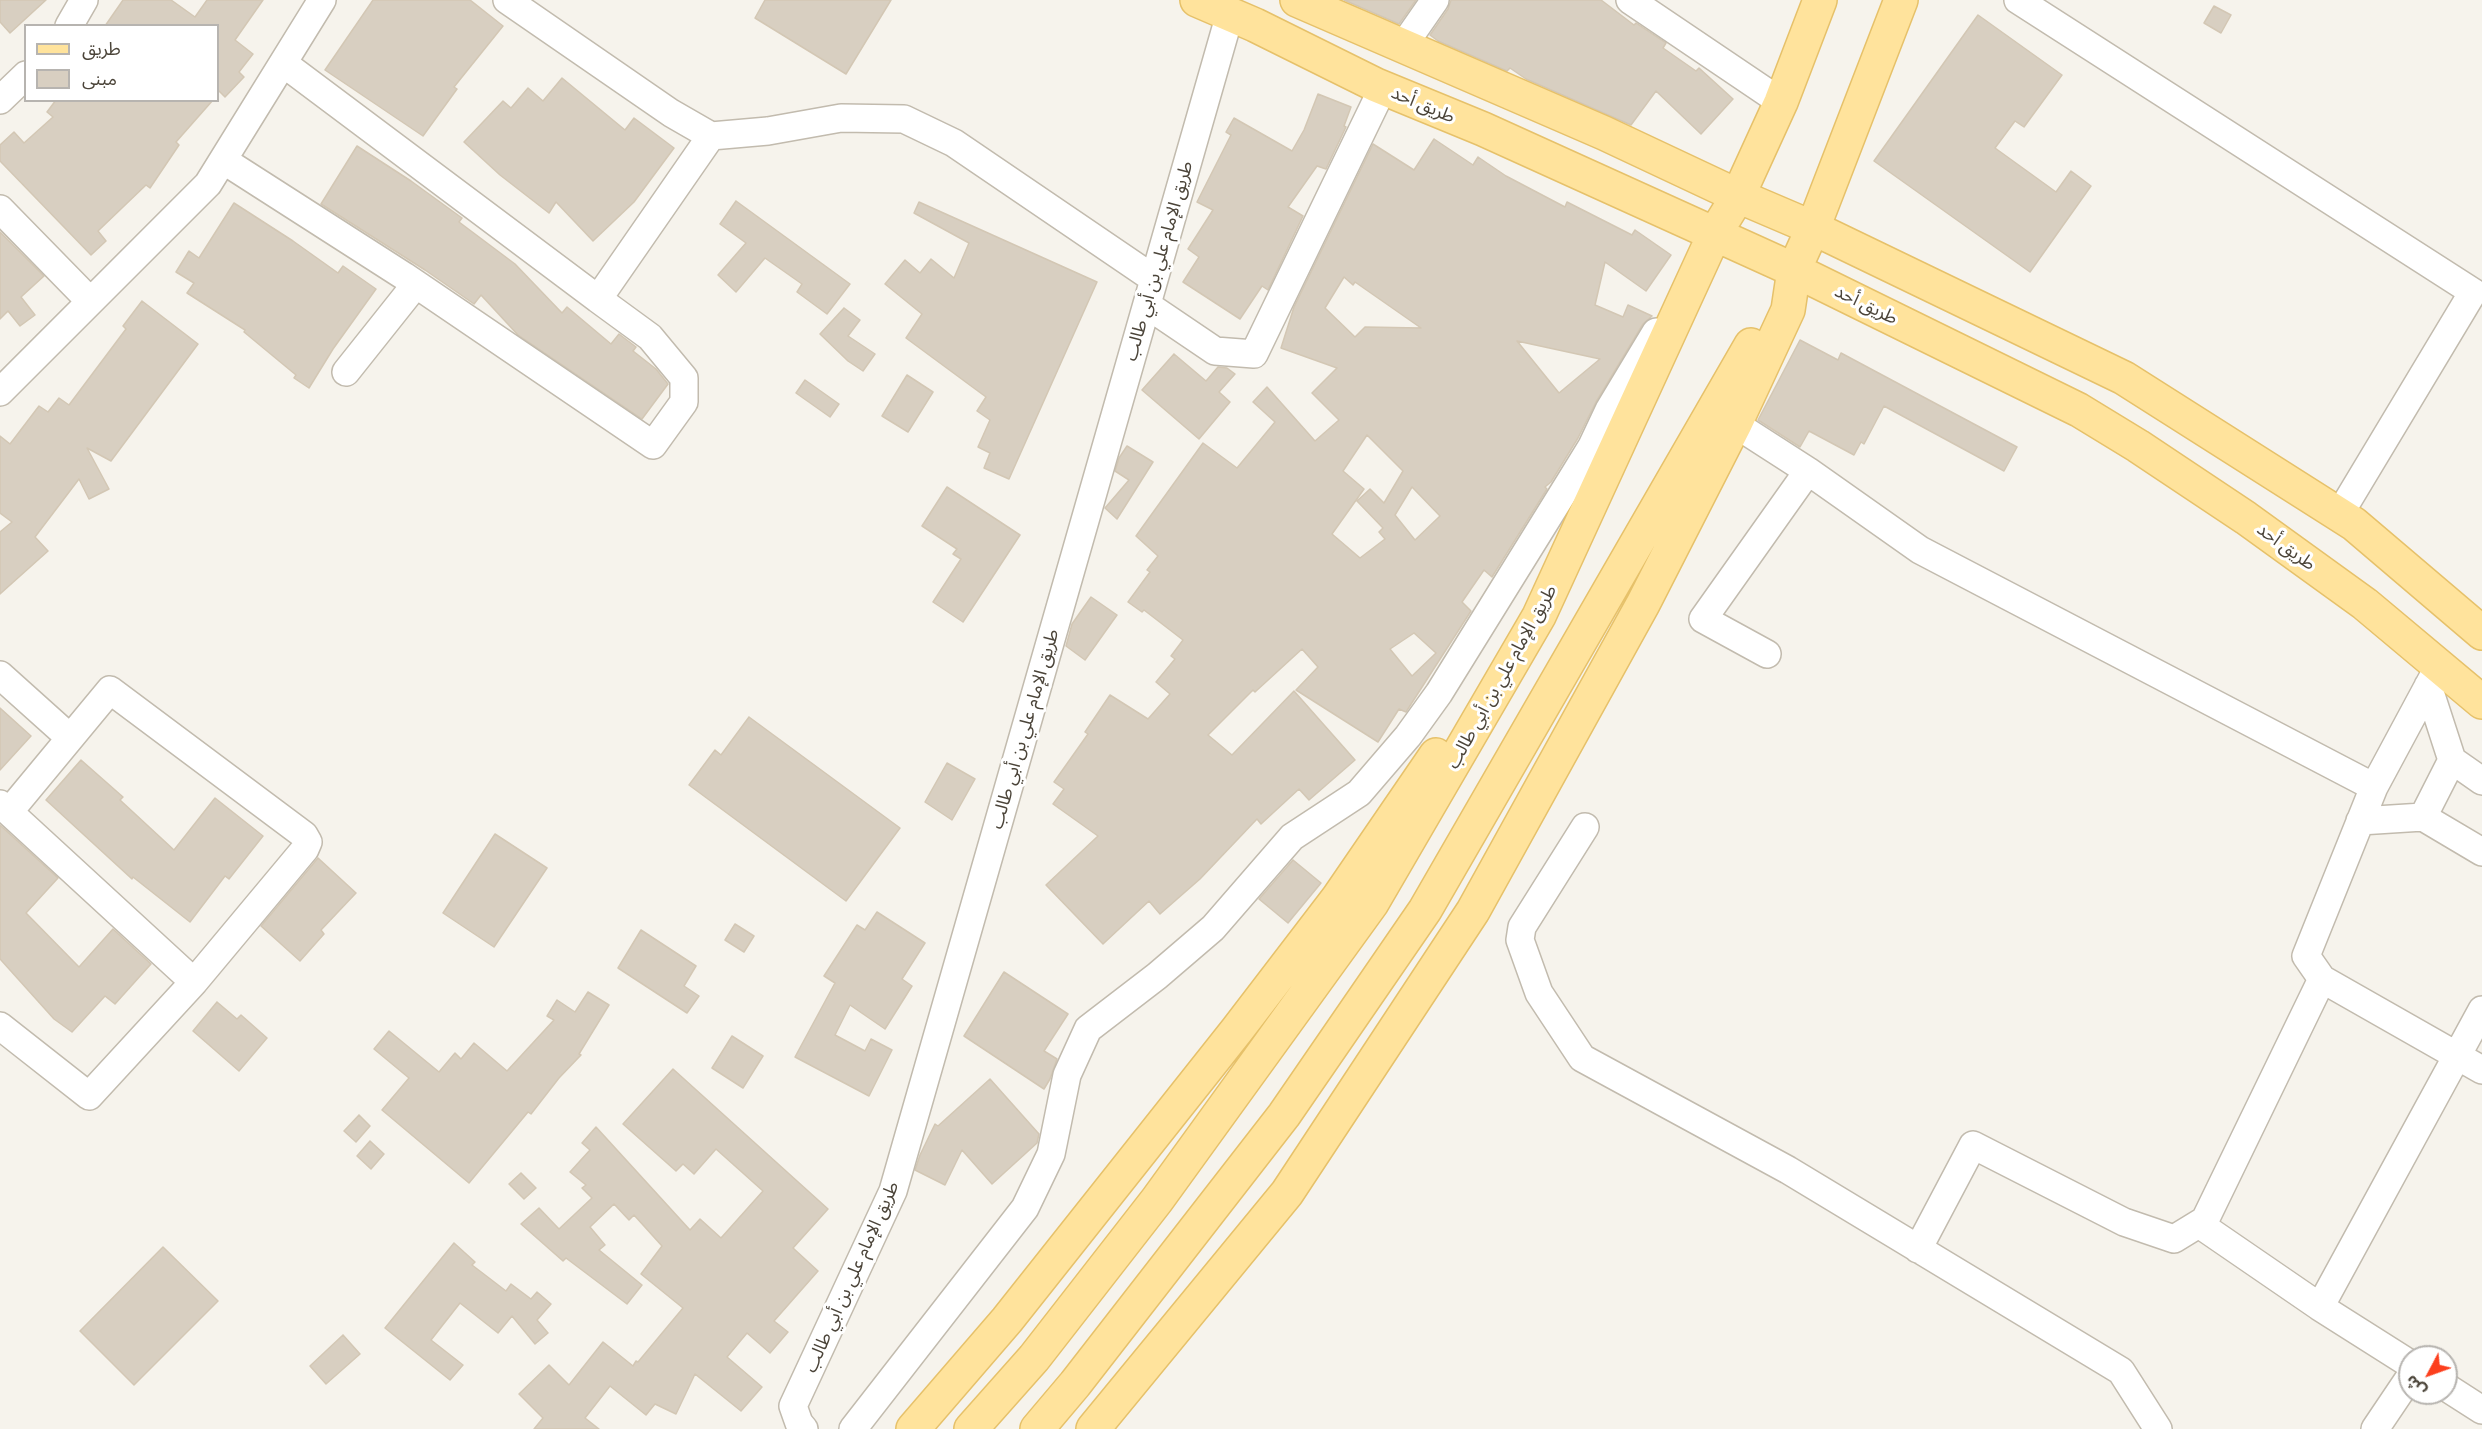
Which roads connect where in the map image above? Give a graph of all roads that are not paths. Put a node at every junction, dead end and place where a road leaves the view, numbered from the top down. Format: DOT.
graph roads {
  1 [pos="84,0"];
  2 [pos="322,0"];
  3 [pos="507,0"];
  4 [pos="1197,0"];
  5 [pos="1298,0"];
  6 [pos="1435,0"];
  7 [pos="1630,0"];
  8 [pos="1820,0"];
  9 [pos="1901,0"];
  10 [pos="2018,0"];
  11 [pos="1230,14"];
  12 [pos="70,24"];
  13 [pos="1403,46"];
  14 [pos="283,63"];
  15 [pos="24,77"];
  16 [pos="1376,85"];
  17 [pos="0,100"];
  18 [pos="1781,102"];
  19 [pos="711,136"];
  20 [pos="223,160"];
  21 [pos="1738,196"];
  22 [pos="0,209"];
  23 [pos="1813,228"];
  24 [pos="1714,235"];
  25 [pos="1794,270"];
  26 [pos="1154,279"];
  27 [pos="416,284"];
  28 [pos="598,299"];
  29 [pos="90,301"];
  30 [pos="1147,305"];
  31 [pos="346,372"];
  32 [pos="0,392"];
  33 [pos="1735,424"];
  34 [pos="1808,471"];
  35 [pos="2339,515"];
  36 [pos="1539,616"];
  37 [pos="2482,633"];
  38 [pos="1767,654"];
  39 [pos="0,675"];
  40 [pos="2434,676"];
  41 [pos="2482,702"];
  42 [pos="69,737"];
  43 [pos="2452,760"];
  44 [pos="2482,781"];
  45 [pos="2374,786"];
  46 [pos="4,808"];
  47 [pos="2423,817"];
  48 [pos="2360,821"];
  49 [pos="1586,827"];
  50 [pos="2482,852"];
  51 [pos="2322,979"];
  52 [pos="195,982"];
  53 [pos="2482,1010"];
  54 [pos="0,1027"];
  55 [pos="2456,1055"];
  56 [pos="2482,1070"];
  57 [pos="2199,1224"];
  58 [pos="1918,1249"];
  59 [pos="2320,1307"];
  60 [pos="2398,1356"];
  61 [pos="2398,1395"];
  62 [pos="2458,1395"];
  63 [pos="2482,1410"];
  64 [pos="804,1429"];
  65 [pos="853,1429"];
  66 [pos="913,1429"];
  67 [pos="971,1429"];
  68 [pos="1037,1429"];
  69 [pos="1093,1429"];
  70 [pos="2158,1429"];
  71 [pos="2375,1429"];
  1 -- 12 [label="street"];
  2 -- 14 [label="street"];
  3 -- 19 [label="street"];
  4 -- 11 [label="main road, طريق أحد"];
  5 -- 13 [label="main road"];
  6 -- 13 [label="street"];
  7 -- 18 [label="street"];
  8 -- 18 [label="main road, طريق الإمام علي بن أبي طالب"];
  9 -- 23 [label="main road"];
  10 -- 35 [label="street"];
  11 -- 16 [label="main road, طريق أحد"];
  11 -- 26 [label="street, طريق الإمام علي بن أبي طالب"];
  13 -- 21 [label="main road"];
  14 -- 20 [label="street"];
  14 -- 28 [label="street"];
  15 -- 17 [label="street"];
  16 -- 24 [label="main road, طريق أحد"];
  16 -- 30 [label="street"];
  18 -- 21 [label="main road, طريق الإمام علي بن أبي طالب"];
  19 -- 26 [label="street"];
  19 -- 28 [label="street"];
  20 -- 27 [label="street"];
  20 -- 29 [label="street"];
  21 -- 23 [label="main road"];
  21 -- 24 [label="main road, طريق الإمام علي بن أبي طالب"];
  22 -- 29 [label="street"];
  23 -- 25 [label="main road"];
  23 -- 35 [label="main road"];
  24 -- 25 [label="main road, طريق أحد"];
  24 -- 36 [label="main road, طريق الإمام علي بن أبي طالب"];
  24 -- 65 [label="street"];
  25 -- 33 [label="main road"];
  25 -- 40 [label="main road, طريق أحد"];
  25 -- 68 [label="main road"];
  26 -- 30 [label="street, طريق الإمام علي بن أبي طالب"];
  27 -- 28 [label="street"];
  27 -- 31 [label="street"];
  29 -- 32 [label="street"];
  30 -- 64 [label="street, طريق الإمام علي بن أبي طالب"];
  33 -- 34 [label="street"];
  33 -- 69 [label="main road"];
  34 -- 38 [label="street"];
  34 -- 45 [label="street"];
  35 -- 37 [label="main road"];
  36 -- 66 [label="main road"];
  36 -- 67 [label="main road, طريق الإمام علي بن أبي طالب"];
  39 -- 42 [label="street"];
  40 -- 41 [label="main road, طريق أحد"];
  40 -- 43 [label="street"];
  40 -- 45 [label="street"];
  42 -- 46 [label="street"];
  42 -- 52 [label="street"];
  43 -- 44 [label="street"];
  43 -- 47 [label="street"];
  45 -- 48 [label="street"];
  46 -- 52 [label="street"];
  47 -- 48 [label="street"];
  47 -- 50 [label="street"];
  48 -- 51 [label="street"];
  49 -- 58 [label="street"];
  51 -- 55 [label="street"];
  51 -- 57 [label="street"];
  52 -- 54 [label="street"];
  53 -- 55 [label="street"];
  55 -- 56 [label="street"];
  55 -- 59 [label="street"];
  57 -- 58 [label="street"];
  57 -- 59 [label="street"];
  58 -- 70 [label="street"];
  59 -- 60 [label="street"];
  61 -- 71 [label="street"];
  62 -- 63 [label="street"];
}
